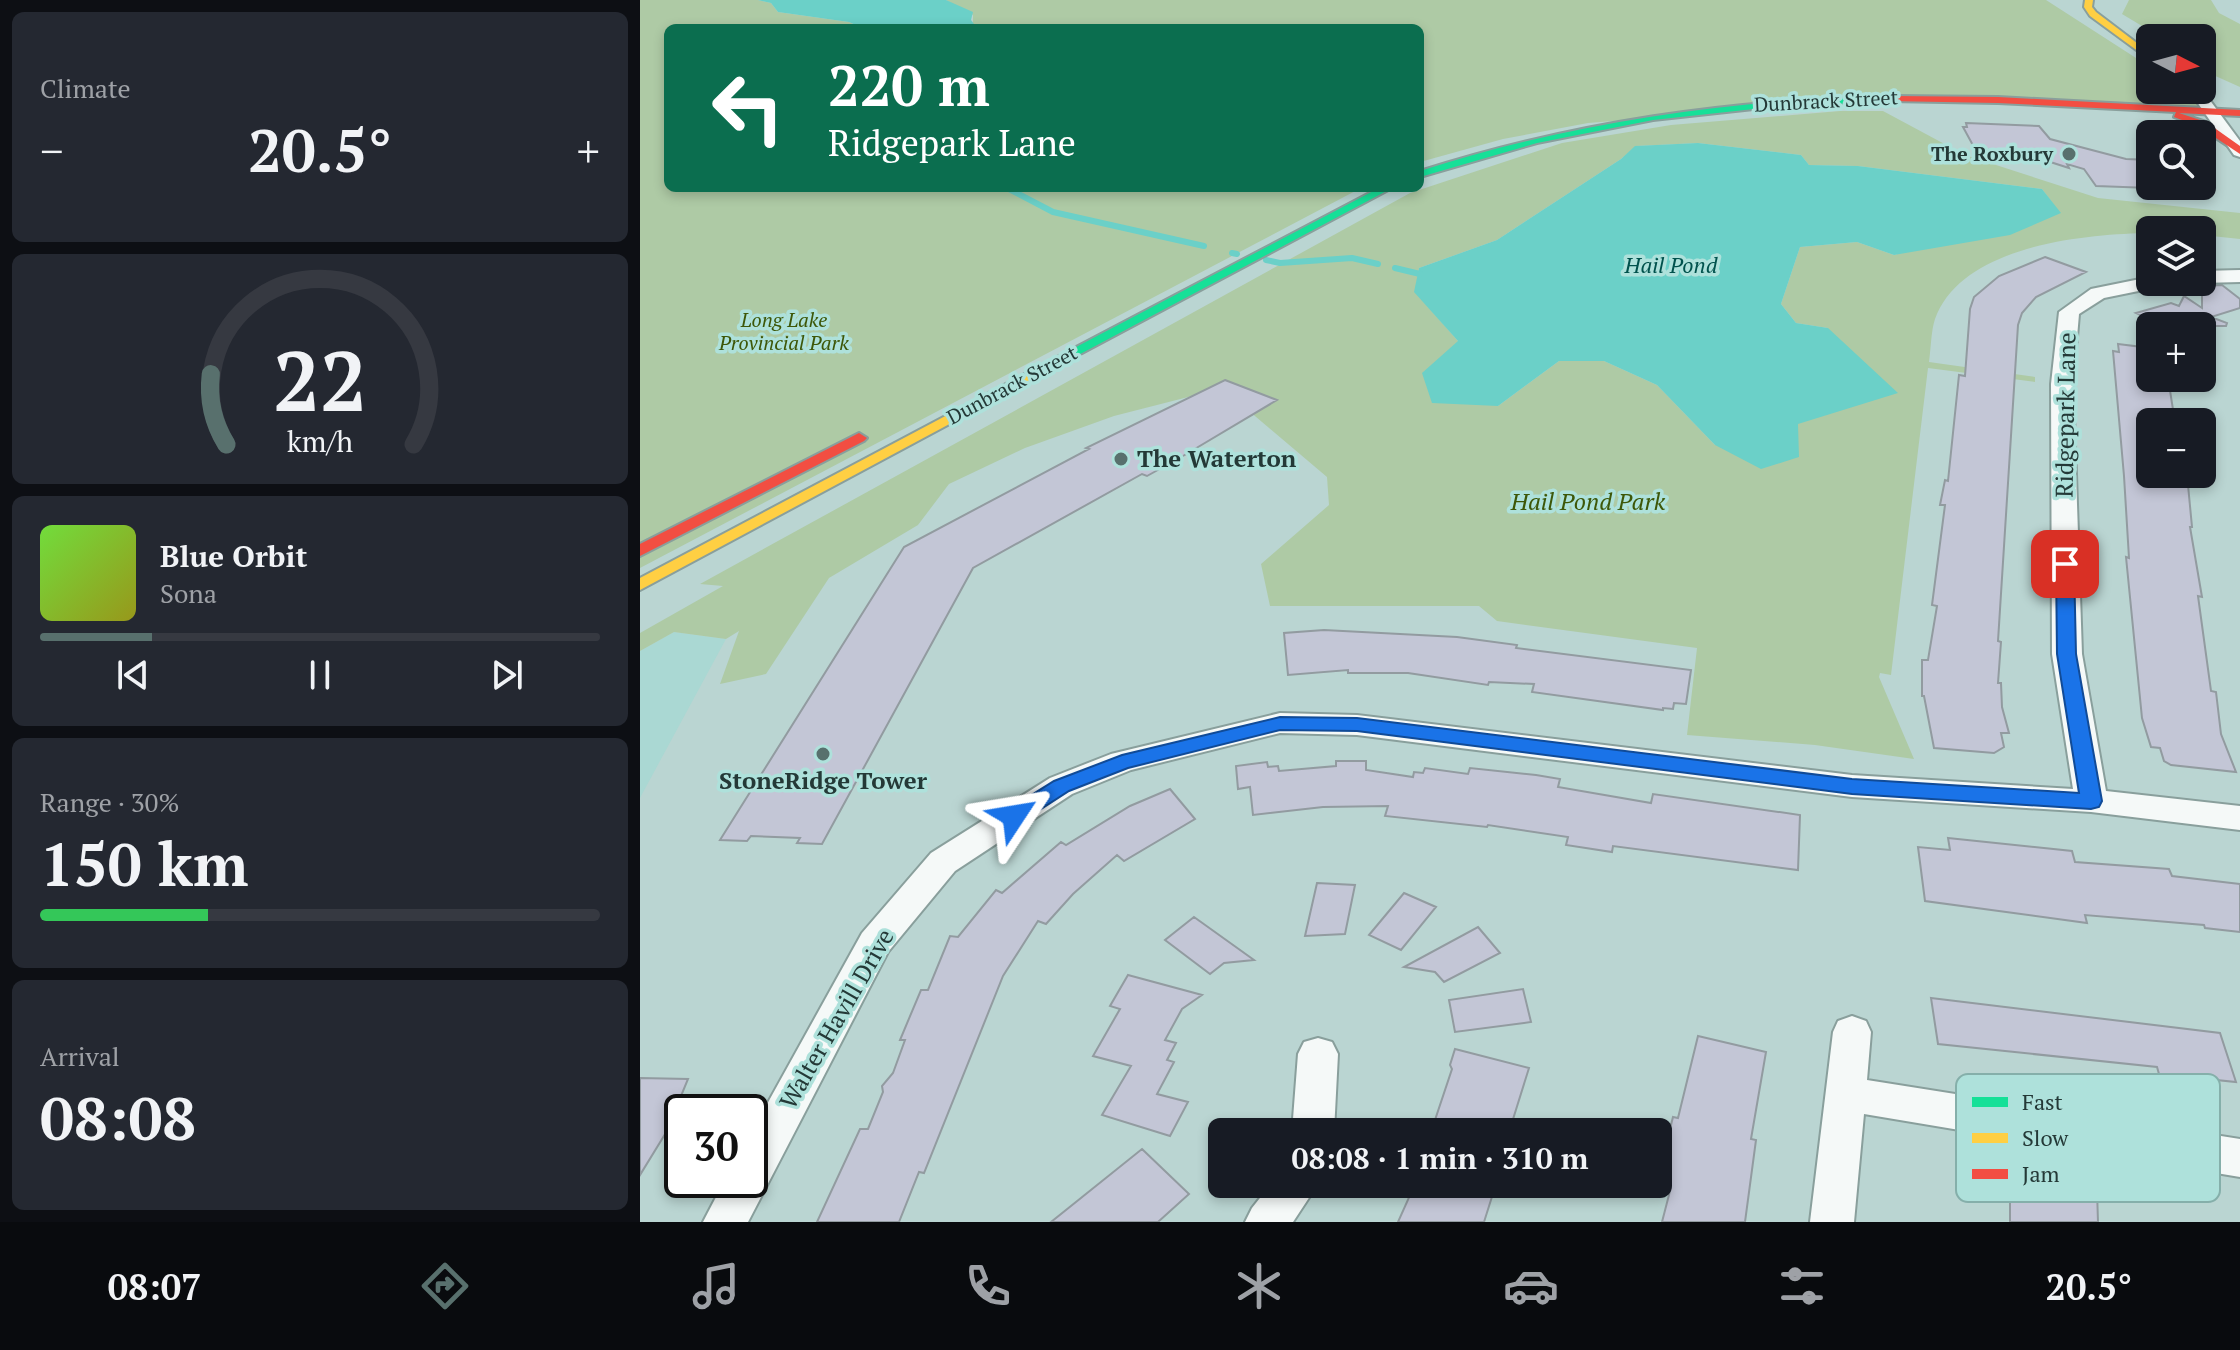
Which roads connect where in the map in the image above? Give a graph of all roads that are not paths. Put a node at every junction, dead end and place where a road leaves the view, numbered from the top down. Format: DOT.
graph roads {
  1 [pos="2089,0"];
  2 [pos="2136,46"];
  3 [pos="2128,88"];
  4 [pos="2018,92"];
  5 [pos="2136,95"];
  6 [pos="2216,98"];
  7 [pos="2136,101"];
  8 [pos="2240,101"];
  9 [pos="2216,103"];
  10 [pos="2091,104"];
  11 [pos="2208,104"];
  12 [pos="2240,113"];
  13 [pos="2240,128"];
  14 [pos="2240,152"];
  15 [pos="1424,155"];
  16 [pos="1424,173"];
  17 [pos="1379,192"];
  18 [pos="2240,276"];
  19 [pos="2216,277"];
  20 [pos="2136,286"];
  21 [pos="878,428"];
  22 [pos="640,551"];
  23 [pos="640,585"];
  24 [pos="2091,801"];
  25 [pos="2240,818"];
  26 [pos="1852,1032"];
  27 [pos="1318,1054"];
  28 [pos="1845,1094"];
  29 [pos="1956,1112"];
  30 [pos="1314,1118"];
  31 [pos="768,1143"];
  32 [pos="2220,1155"];
  33 [pos="2240,1158"];
  34 [pos="738,1198"];
  35 [pos="1286,1198"];
  36 [pos="725,1222"];
  37 [pos="1267,1222"];
  38 [pos="1832,1222"];
  1 -- 2 [label="main road"];
  3 -- 4 [label="main road"];
  4 -- 5 [label="main road, Dunbrack Street"];
  4 -- 15 [label="main road, Dunbrack Street"];
  6 -- 8 [label="main road"];
  7 -- 10 [label="main road, Dunbrack Street"];
  9 -- 12 [label="main road, Dunbrack Street"];
  10 -- 14 [label="main road"];
  10 -- 16 [label="main road, Dunbrack Street"];
  11 -- 14 [label="street"];
  13 -- 14 [label="main road"];
  17 -- 23 [label="main road, Dunbrack Street"];
  18 -- 19 [label="street"];
  20 -- 24 [label="street, Ridgepark Lane"];
  21 -- 22 [label="main road"];
  24 -- 25 [label="street, Walter Havill Drive"];
  24 -- 31 [label="street, Walter Havill Drive"];
  26 -- 28 [label="street"];
  27 -- 30 [label="street"];
  28 -- 29 [label="street"];
  28 -- 38 [label="street"];
  32 -- 33 [label="street"];
  34 -- 36 [label="street, Walter Havill Drive"];
  35 -- 37 [label="street"];
}
